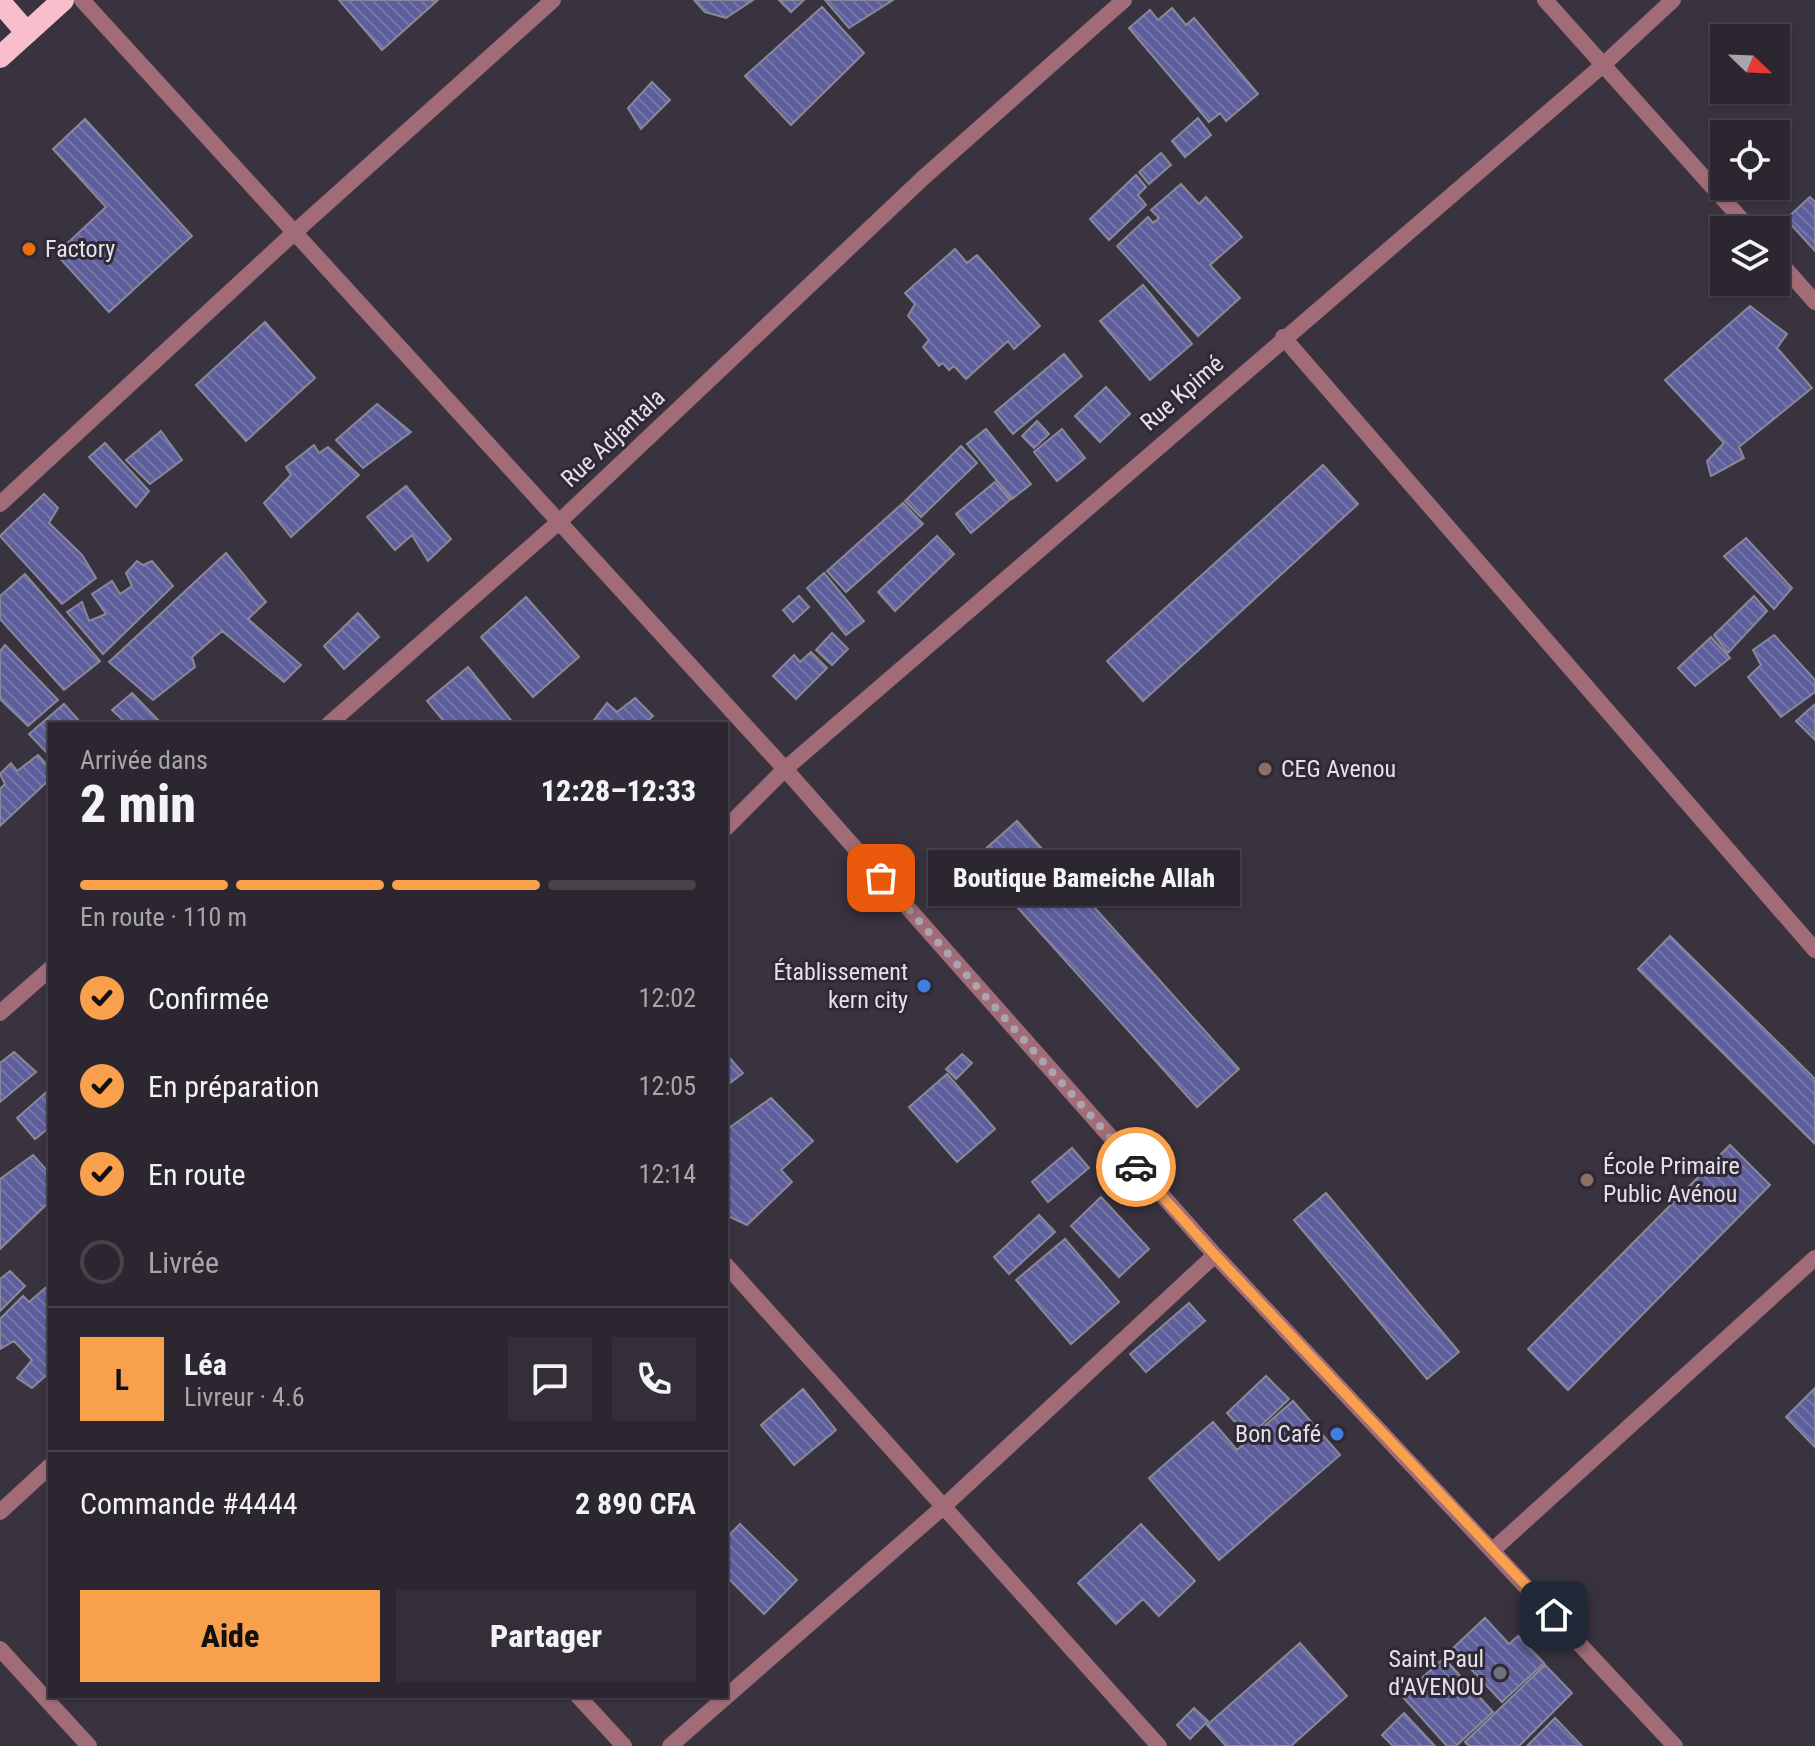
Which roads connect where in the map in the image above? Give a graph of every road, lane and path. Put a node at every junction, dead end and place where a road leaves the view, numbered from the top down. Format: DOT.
graph roads {
  1 [pos="63,0"];
  2 [pos="82,0"];
  3 [pos="553,0"];
  4 [pos="1124,0"];
  5 [pos="1545,0"];
  6 [pos="1673,0"];
  7 [pos="1,2"];
  8 [pos="27,33"];
  9 [pos="0,57"];
  10 [pos="1603,65"];
  11 [pos="1738,216"];
  12 [pos="296,231"];
  13 [pos="1790,274"];
  14 [pos="1815,302"];
  15 [pos="1283,337"];
  16 [pos="0,504"];
  17 [pos="560,521"];
  18 [pos="331,722"];
  19 [pos="785,769"];
  20 [pos="728,826"];
  21 [pos="1815,950"];
  22 [pos="48,971"];
  23 [pos="0,1013"];
  24 [pos="1215,1255"];
  25 [pos="1815,1258"];
  26 [pos="728,1267"];
  27 [pos="48,1468"];
  28 [pos="943,1507"];
  29 [pos="0,1512"];
  30 [pos="1494,1549"];
  31 [pos="0,1649"];
  32 [pos="728,1695"];
  33 [pos="580,1698"];
  34 [pos="725,1698"];
  35 [pos="89,1746"];
  36 [pos="624,1746"];
  37 [pos="670,1746"];
  38 [pos="1159,1746"];
  39 [pos="1675,1746"];
  1 -- 8 [label="highway"];
  2 -- 12 [label="street"];
  3 -- 12 [label="street"];
  4 -- 17 [label="street, Rue Adjantala"];
  5 -- 10 [label="street"];
  6 -- 10 [label="street, Rue Kpimé"];
  7 -- 8 [label="highway"];
  8 -- 9 [label="highway"];
  10 -- 11 [label="street"];
  10 -- 15 [label="street, Rue Kpimé"];
  12 -- 16 [label="street"];
  12 -- 17 [label="street"];
  13 -- 14 [label="street"];
  15 -- 19 [label="street, Rue Kpimé"];
  15 -- 21 [label="street"];
  17 -- 18 [label="street, Rue Adjantala"];
  17 -- 19 [label="street"];
  19 -- 20 [label="street, Rue Kpimé"];
  19 -- 24 [label="street"];
  22 -- 23 [label="street"];
  24 -- 28 [label="street"];
  24 -- 30 [label="street"];
  25 -- 30 [label="street"];
  26 -- 28 [label="street"];
  27 -- 29 [label="street"];
  28 -- 32 [label="street"];
  28 -- 38 [label="street"];
  30 -- 39 [label="street"];
  31 -- 35 [label="street"];
  33 -- 36 [label="street"];
  34 -- 37 [label="street"];
}
